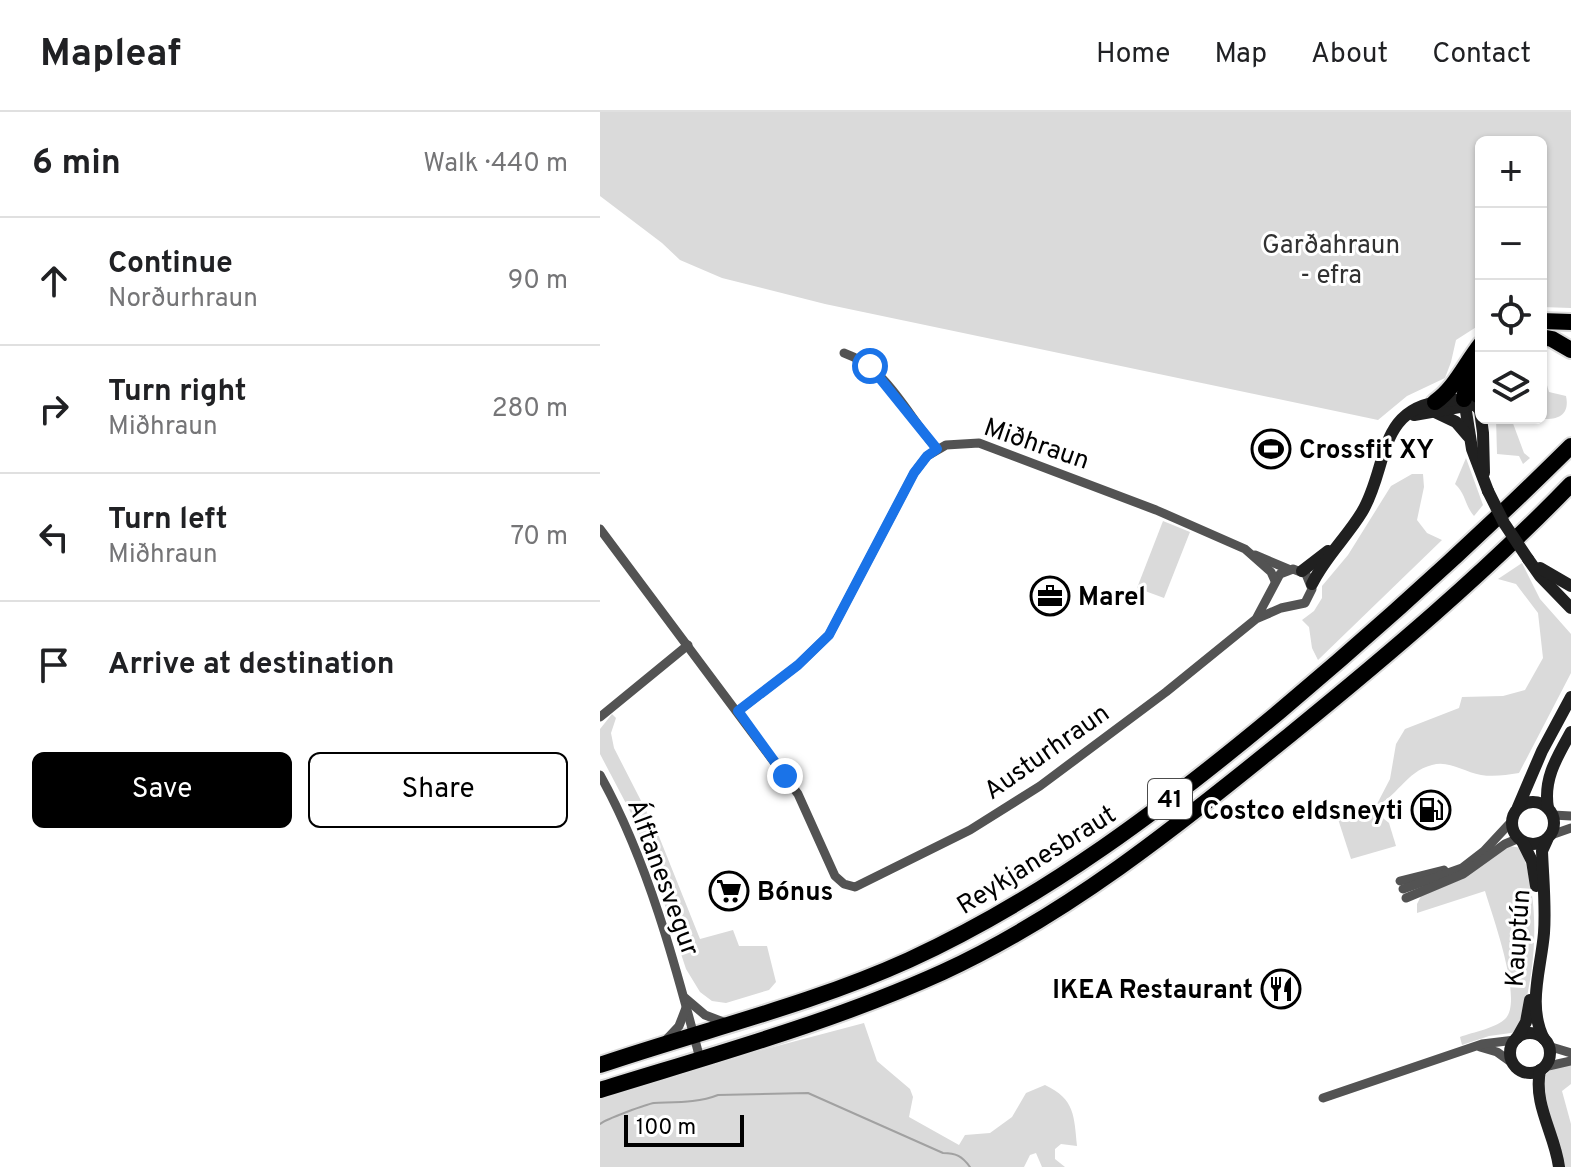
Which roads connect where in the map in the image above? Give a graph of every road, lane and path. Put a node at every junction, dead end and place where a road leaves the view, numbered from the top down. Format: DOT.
graph roads {
  1 [pos="1547,321"];
  2 [pos="1571,322"];
  3 [pos="1547,339"];
  4 [pos="1571,350"];
  5 [pos="1475,352"];
  6 [pos="1476,352"];
  7 [pos="844,353"];
  8 [pos="1472,403"];
  9 [pos="1434,407"];
  10 [pos="1471,443"];
  11 [pos="1571,446"];
  12 [pos="937,449"];
  13 [pos="1571,484"];
  14 [pos="1487,488"];
  15 [pos="1571,496"];
  16 [pos="600,529"];
  17 [pos="1337,544"];
  18 [pos="1252,554"];
  19 [pos="1528,559"];
  20 [pos="1295,570"];
  21 [pos="1274,583"];
  22 [pos="1312,584"];
  23 [pos="1466,585"];
  24 [pos="1571,586"];
  25 [pos="1558,596"];
  26 [pos="1289,607"];
  27 [pos="1571,608"];
  28 [pos="1571,614"];
  29 [pos="1256,619"];
  30 [pos="688,645"];
  31 [pos="1571,697"];
  32 [pos="738,711"];
  33 [pos="600,717"];
  34 [pos="1571,732"];
  35 [pos="600,775"];
  36 [pos="1518,807"];
  37 [pos="1550,812"];
  38 [pos="1571,816"];
  39 [pos="1511,822"];
  40 [pos="1571,828"];
  41 [pos="1549,837"];
  42 [pos="1520,841"];
  43 [pos="683,996"];
  44 [pos="686,1008"];
  45 [pos="728,1023"];
  46 [pos="694,1034"];
  47 [pos="1516,1039"];
  48 [pos="1546,1042"];
  49 [pos="660,1045"];
  50 [pos="1476,1047"];
  51 [pos="1571,1053"];
  52 [pos="700,1059"];
  53 [pos="1571,1061"];
  54 [pos="600,1065"];
  55 [pos="1515,1066"];
  56 [pos="1542,1069"];
  57 [pos="600,1090"];
  58 [pos="1323,1098"];
  59 [pos="1542,1110"];
  60 [pos="1559,1167"];
  1 -- 2 [label="highway"];
  3 -- 4 [label="highway"];
  5 -- 9 [label="highway"];
  6 -- 8 [label="highway"];
  7 -- 12 [label="street"];
  8 -- 9 [label="street, Austurhraun"];
  8 -- 10 [label="street"];
  8 -- 14 [label="street"];
  9 -- 10 [label="street"];
  9 -- 17 [label="street, Austurhraun"];
  10 -- 14 [label="street"];
  11 -- 45 [label="highway, Reykjanesbraut / 41"];
  12 -- 18 [label="street, Miðhraun"];
  12 -- 32 [label="street"];
  13 -- 23 [label="highway, Reykjanesbraut / 41"];
  14 -- 19 [label="street, bridge"];
  15 -- 23 [label="highway"];
  16 -- 30 [label="street"];
  17 -- 20 [label="street, Austurhraun"];
  17 -- 22 [label="street, Austurhraun"];
  18 -- 20 [label="street, Miðhraun"];
  18 -- 21 [label="street, Miðhraun"];
  19 -- 24 [label="street"];
  19 -- 25 [label="street"];
  20 -- 21 [label="street, Austurhraun"];
  20 -- 22 [label="street"];
  21 -- 26 [label="street"];
  21 -- 29 [label="street, Austurhraun"];
  22 -- 26 [label="street, Austurhraun"];
  23 -- 52 [label="highway, Reykjanesbraut / 41"];
  25 -- 27 [label="street"];
  25 -- 28 [label="street"];
  26 -- 29 [label="street, Austurhraun"];
  29 -- 32 [label="street, Austurhraun"];
  30 -- 32 [label="street"];
  30 -- 33 [label="street"];
  31 -- 36 [label="street, Kauptún"];
  34 -- 37 [label="street, Kauptún"];
  35 -- 43 [label="street, Álftanesvegur"];
  36 -- 37 [label="street"];
  36 -- 39 [label="street, Kauptún"];
  37 -- 38 [label="street"];
  37 -- 41 [label="street, Kauptún"];
  39 -- 42 [label="street, Kauptún"];
  39 -- 42 [label="street, Kauptún"];
  40 -- 41 [label="street, Kauptún"];
  41 -- 42 [label="street, Kauptún"];
  41 -- 48 [label="street, Kauptún"];
  42 -- 47 [label="street, Kauptún"];
  43 -- 44 [label="street, Álftanesvegur"];
  43 -- 45 [label="street, Álftanesvegur"];
  44 -- 46 [label="street, Álftanesvegur"];
  44 -- 49 [label="street"];
  45 -- 46 [label="highway, Reykjanesbraut / 41"];
  46 -- 49 [label="highway, Reykjanesbraut / 41"];
  46 -- 52 [label="street, Álftanesvegur"];
  47 -- 48 [label="street"];
  47 -- 50 [label="street"];
  47 -- 55 [label="street, Kauptún"];
  48 -- 51 [label="street"];
  48 -- 56 [label="street, Kauptún"];
  49 -- 54 [label="highway, Reykjanesbraut / 41"];
  50 -- 55 [label="street"];
  50 -- 58 [label="street"];
  52 -- 57 [label="highway, Reykjanesbraut / 41"];
  53 -- 56 [label="street"];
  55 -- 56 [label="street"];
  55 -- 59 [label="street, Kauptún"];
  56 -- 59 [label="street, Kauptún"];
  59 -- 60 [label="street, Kauptún"];
}
